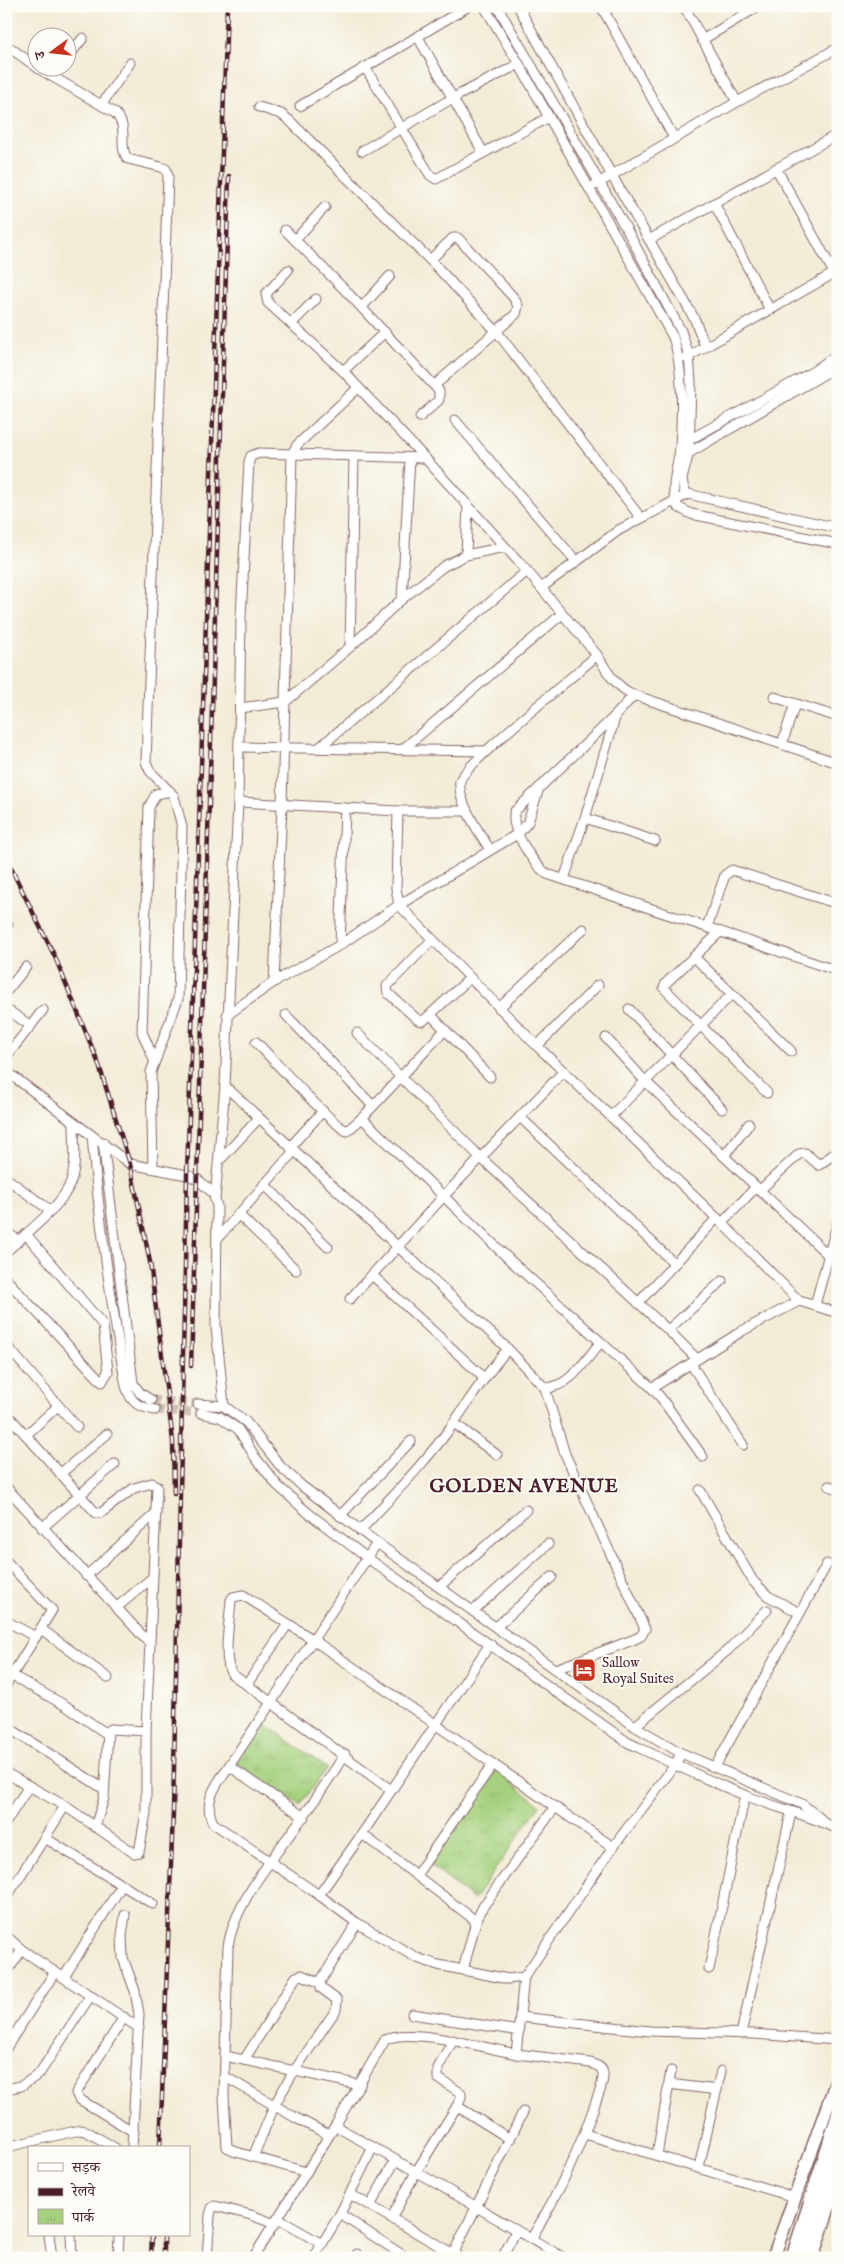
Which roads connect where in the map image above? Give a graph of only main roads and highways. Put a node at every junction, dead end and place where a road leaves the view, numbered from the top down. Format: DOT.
graph roads {
  1 [pos="838,2077"];
  2 [pos="838,2115"];
  3 [pos="838,2144"];
  4 [pos="838,2179"];
  5 [pos="773,2258"];
  6 [pos="792,2258"];
  7 [pos="801,2258"];
  8 [pos="812,2258"];
  1 -- 5 [label="highway"];
  2 -- 6 [label="highway"];
  3 -- 7 [label="highway"];
  4 -- 8 [label="highway"];
}
